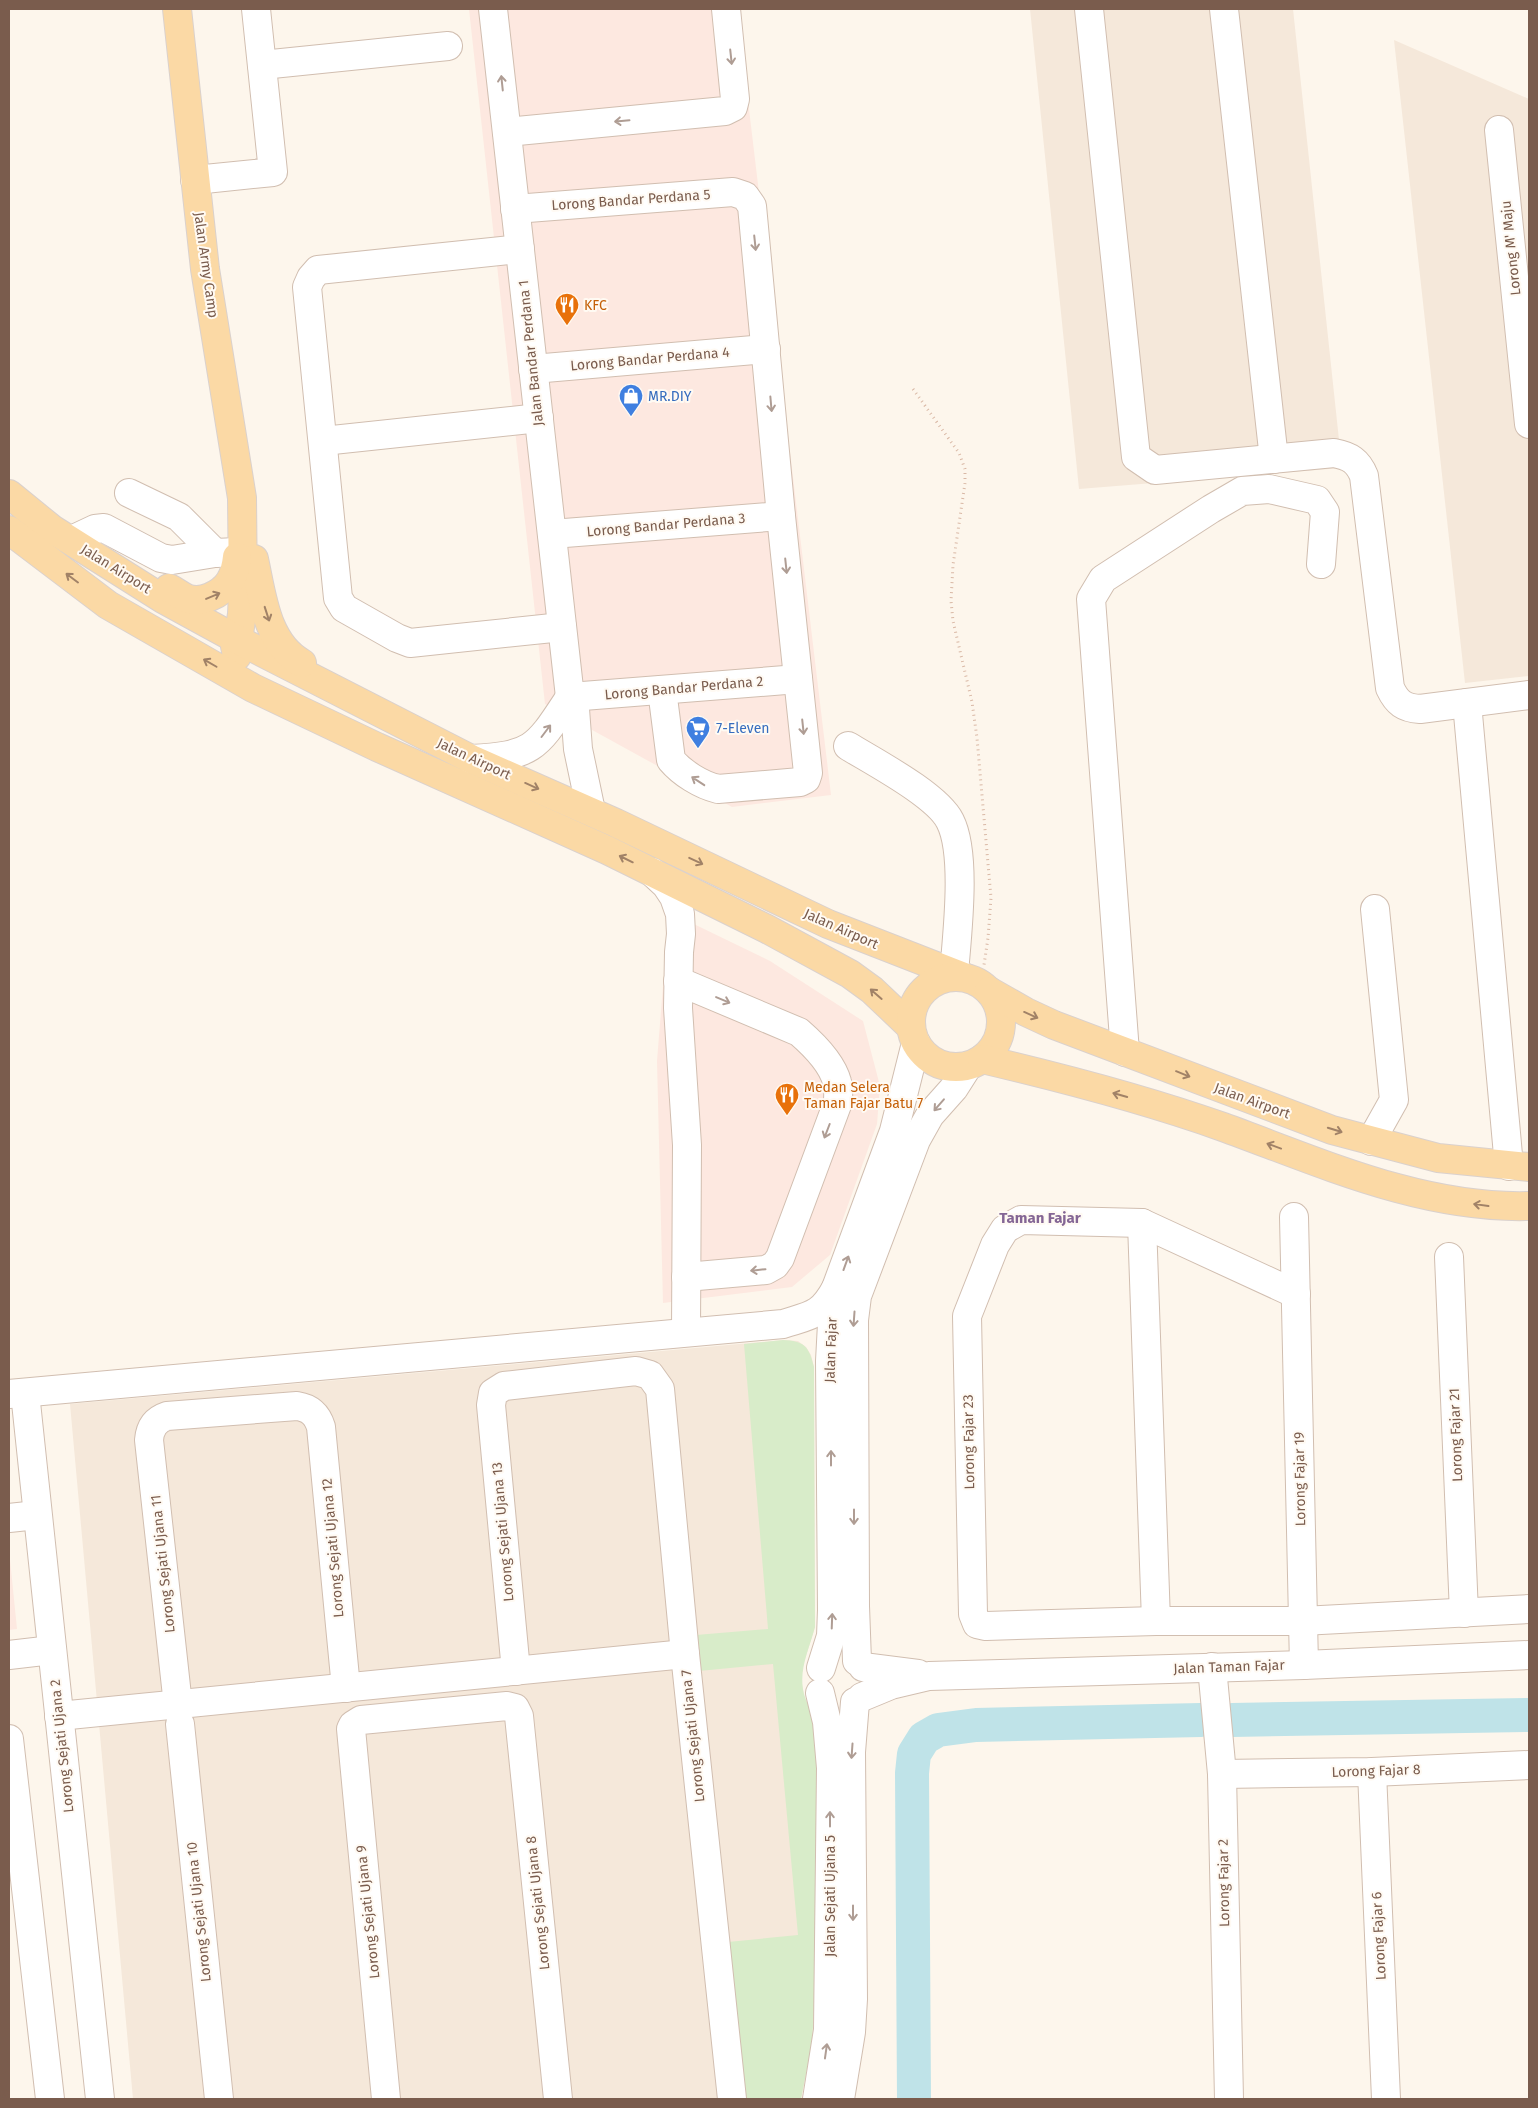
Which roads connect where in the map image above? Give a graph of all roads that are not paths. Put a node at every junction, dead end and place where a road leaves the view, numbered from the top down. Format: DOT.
graph roads {
  1 [pos="176,9"];
  2 [pos="256,9"];
  3 [pos="494,9"];
  4 [pos="726,9"];
  5 [pos="1089,9"];
  6 [pos="1224,9"];
  7 [pos="448,46"];
  8 [pos="262,65"];
  9 [pos="1499,130"];
  10 [pos="507,132"];
  11 [pos="195,180"];
  12 [pos="516,209"];
  13 [pos="520,249"];
  14 [pos="766,348"];
  15 [pos="533,369"];
  16 [pos="539,418"];
  17 [pos="1529,424"];
  18 [pos="323,441"];
  19 [pos="1274,459"];
  20 [pos="129,493"];
  21 [pos="9,494"];
  22 [pos="242,509"];
  23 [pos="30,511"];
  24 [pos="781,516"];
  25 [pos="10,532"];
  26 [pos="552,534"];
  27 [pos="78,537"];
  28 [pos="226,553"];
  29 [pos="1321,564"];
  30 [pos="562,627"];
  31 [pos="238,640"];
  32 [pos="798,679"];
  33 [pos="662,690"];
  34 [pos="1529,696"];
  35 [pos="570,697"];
  36 [pos="1467,703"];
  37 [pos="385,715"];
  38 [pos="848,746"];
  39 [pos="471,759"];
  40 [pos="591,811"];
  41 [pos="523,812"];
  42 [pos="652,872"];
  43 [pos="1375,908"];
  44 [pos="767,929"];
  45 [pos="681,934"];
  46 [pos="678,981"];
  47 [pos="971,981"];
  48 [pos="914,1035"];
  49 [pos="1125,1052"];
  50 [pos="975,1063"];
  51 [pos="1371,1141"];
  52 [pos="1519,1167"];
  53 [pos="1529,1206"];
  54 [pos="1294,1217"];
  55 [pos="1142,1223"];
  56 [pos="1449,1257"];
  57 [pos="686,1277"];
  58 [pos="836,1288"];
  59 [pos="1296,1294"];
  60 [pos="783,1324"];
  61 [pos="686,1332"];
  62 [pos="830,1361"];
  63 [pos="650,1375"];
  64 [pos="17,1394"];
  65 [pos="313,1412"];
  66 [pos="37,1515"];
  67 [pos="9,1518"];
  68 [pos="1529,1609"];
  69 [pos="1464,1614"];
  70 [pos="1156,1621"];
  71 [pos="1302,1621"];
  72 [pos="52,1650"];
  73 [pos="685,1654"];
  74 [pos="9,1655"];
  75 [pos="1529,1655"];
  76 [pos="860,1664"];
  77 [pos="1304,1665"];
  78 [pos="1212,1668"];
  79 [pos="516,1671"];
  80 [pos="930,1676"];
  81 [pos="821,1680"];
  82 [pos="346,1688"];
  83 [pos="858,1699"];
  84 [pos="179,1714"];
  85 [pos="59,1716"];
  86 [pos="353,1725"];
  87 [pos="9,1739"];
  88 [pos="1529,1766"];
  89 [pos="1372,1772"];
  90 [pos="1222,1774"];
  91 [pos="19,1920"];
  92 [pos="50,2099"];
  93 [pos="100,2099"];
  94 [pos="219,2099"];
  95 [pos="386,2099"];
  96 [pos="558,2099"];
  97 [pos="732,2099"];
  98 [pos="817,2099"];
  99 [pos="840,2099"];
  100 [pos="1229,2099"];
  101 [pos="1386,2099"];
  1 -- 11 [label="main road, Jalan Army Camp"];
  2 -- 8 [label="street"];
  10 -- 3 [label="street, Jalan Bandar Perdana 1, one-way"];
  4 -- 10 [label="street, one-way"];
  5 -- 19 [label="street"];
  6 -- 19 [label="street"];
  7 -- 8 [label="street"];
  8 -- 11 [label="street"];
  9 -- 17 [label="street, Lorong M' Maju"];
  10 -- 12 [label="street, Jalan Bandar Perdana 1"];
  11 -- 22 [label="main road, Jalan Army Camp"];
  12 -- 13 [label="street, Jalan Bandar Perdana 1"];
  12 -- 14 [label="street, Lorong Bandar Perdana 5, one-way"];
  13 -- 15 [label="street, Jalan Bandar Perdana 1"];
  13 -- 18 [label="street"];
  14 -- 15 [label="street, Lorong Bandar Perdana 4"];
  14 -- 24 [label="street, one-way"];
  15 -- 16 [label="street, Jalan Bandar Perdana 1"];
  16 -- 18 [label="street"];
  16 -- 26 [label="street, Jalan Bandar Perdana 1"];
  18 -- 30 [label="street"];
  19 -- 36 [label="street"];
  20 -- 28 [label="street"];
  21 -- 23 [label="main road, Jalan Airport"];
  22 -- 28 [label="main road"];
  22 -- 31 [label="main road"];
  22 -- 37 [label="main road, one-way"];
  23 -- 27 [label="main road"];
  23 -- 31 [label="main road, Jalan Airport"];
  24 -- 26 [label="street, Lorong Bandar Perdana 3"];
  24 -- 32 [label="street, one-way"];
  41 -- 25 [label="main road, Jalan Airport, one-way"];
  26 -- 30 [label="street, Jalan Bandar Perdana 1"];
  27 -- 28 [label="street"];
  27 -- 28 [label="main road, one-way"];
  29 -- 49 [label="street"];
  30 -- 35 [label="street, Jalan Bandar Perdana 1"];
  31 -- 37 [label="main road, Jalan Airport"];
  31 -- 41 [label="main road"];
  32 -- 33 [label="street, Lorong Bandar Perdana 2"];
  32 -- 33 [label="street, one-way"];
  33 -- 35 [label="street, Lorong Bandar Perdana 2"];
  34 -- 36 [label="street"];
  39 -- 35 [label="street, one-way"];
  35 -- 40 [label="street, Jalan Bandar Perdana 1"];
  36 -- 52 [label="street"];
  37 -- 39 [label="main road, Jalan Airport"];
  38 -- 47 [label="street"];
  39 -- 40 [label="main road, Jalan Airport, one-way"];
  40 -- 47 [label="main road, Jalan Airport, one-way"];
  42 -- 41 [label="main road, Jalan Airport, one-way"];
  42 -- 44 [label="main road, Jalan Airport"];
  42 -- 45 [label="street"];
  43 -- 51 [label="street"];
  44 -- 45 [label="street"];
  48 -- 44 [label="main road, Jalan Airport, one-way"];
  45 -- 46 [label="street"];
  46 -- 57 [label="street"];
  46 -- 57 [label="street, one-way"];
  47 -- 48 [label="main road"];
  47 -- 49 [label="main road, Jalan Airport, one-way"];
  47 -- 50 [label="main road"];
  48 -- 50 [label="main road"];
  58 -- 48 [label="street, Jalan Fajar, one-way"];
  49 -- 51 [label="main road, Jalan Airport, one-way"];
  53 -- 50 [label="main road, one-way"];
  50 -- 76 [label="street, Jalan Fajar, one-way"];
  51 -- 52 [label="main road, Jalan Airport"];
  54 -- 59 [label="street, Lorong Fajar 19"];
  55 -- 59 [label="street"];
  55 -- 70 [label="street"];
  55 -- 70 [label="street, Lorong Fajar 23"];
  56 -- 69 [label="street, Lorong Fajar 21"];
  57 -- 61 [label="street"];
  58 -- 60 [label="street"];
  58 -- 62 [label="street, Jalan Fajar"];
  59 -- 71 [label="street, Lorong Fajar 19"];
  60 -- 61 [label="street"];
  60 -- 62 [label="street"];
  61 -- 64 [label="street"];
  81 -- 62 [label="street, Jalan Fajar, one-way"];
  63 -- 73 [label="street, Lorong Sejati Ujana 7"];
  63 -- 79 [label="street, Lorong Sejati Ujana 13"];
  64 -- 66 [label="street, Lorong Sejati Ujana 2"];
  65 -- 82 [label="street, Lorong Sejati Ujana 12"];
  65 -- 84 [label="street, Lorong Sejati Ujana 11"];
  66 -- 67 [label="street"];
  66 -- 72 [label="street, Lorong Sejati Ujana 2"];
  68 -- 69 [label="street"];
  69 -- 71 [label="street"];
  70 -- 71 [label="street"];
  71 -- 77 [label="street, Lorong Fajar 19"];
  72 -- 74 [label="street"];
  72 -- 85 [label="street, Lorong Sejati Ujana 2"];
  73 -- 79 [label="street"];
  73 -- 97 [label="street, Lorong Sejati Ujana 7"];
  75 -- 77 [label="street, Jalan Taman Fajar"];
  76 -- 80 [label="street"];
  76 -- 81 [label="street"];
  76 -- 83 [label="street"];
  77 -- 78 [label="street, Jalan Taman Fajar"];
  78 -- 80 [label="street, Jalan Taman Fajar"];
  78 -- 90 [label="street, Lorong Fajar 2"];
  79 -- 82 [label="street"];
  80 -- 83 [label="street"];
  81 -- 83 [label="street"];
  98 -- 81 [label="street, Jalan Sejati Ujana 5, one-way"];
  82 -- 84 [label="street"];
  83 -- 99 [label="street, Jalan Sejati Ujana 5, one-way"];
  84 -- 85 [label="street"];
  84 -- 94 [label="street, Lorong Sejati Ujana 10"];
  85 -- 93 [label="street, Lorong Sejati Ujana 2"];
  86 -- 95 [label="street, Lorong Sejati Ujana 9"];
  86 -- 96 [label="street, Lorong Sejati Ujana 8"];
  87 -- 91 [label="street"];
  88 -- 89 [label="street, Lorong Fajar 8"];
  89 -- 90 [label="street, Lorong Fajar 8"];
  89 -- 101 [label="street, Lorong Fajar 6"];
  90 -- 100 [label="street, Lorong Fajar 2"];
  91 -- 92 [label="street"];
}
